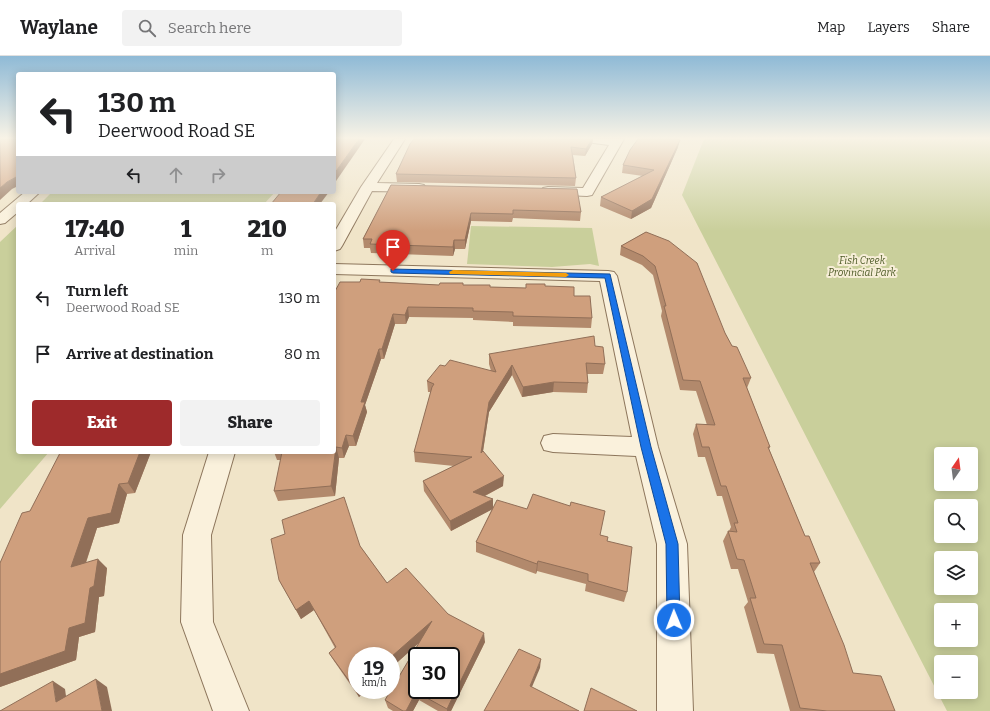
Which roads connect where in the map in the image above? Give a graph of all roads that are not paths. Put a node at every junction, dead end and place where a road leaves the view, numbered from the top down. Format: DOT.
graph roads {
  1 [pos="380,170"];
  2 [pos="601,170"];
  3 [pos="368,187"];
  4 [pos="435,189"];
  5 [pos="539,191"];
  6 [pos="30,194"];
  7 [pos="20,202"];
  8 [pos="16,206"];
  9 [pos="0,220"];
  10 [pos="336,243"];
  11 [pos="336,269"];
  12 [pos="553,443"];
  13 [pos="646,447"];
  14 [pos="221,454"];
  15 [pos="231,711"];
  16 [pos="675,711"];
  1 -- 3 [label="street"];
  2 -- 5 [label="street"];
  3 -- 4 [label="street"];
  3 -- 10 [label="street"];
  6 -- 7 [label="street"];
  8 -- 9 [label="street"];
  11 -- 13 [label="street"];
  12 -- 13 [label="street"];
  13 -- 16 [label="street"];
  14 -- 15 [label="street"];
}
